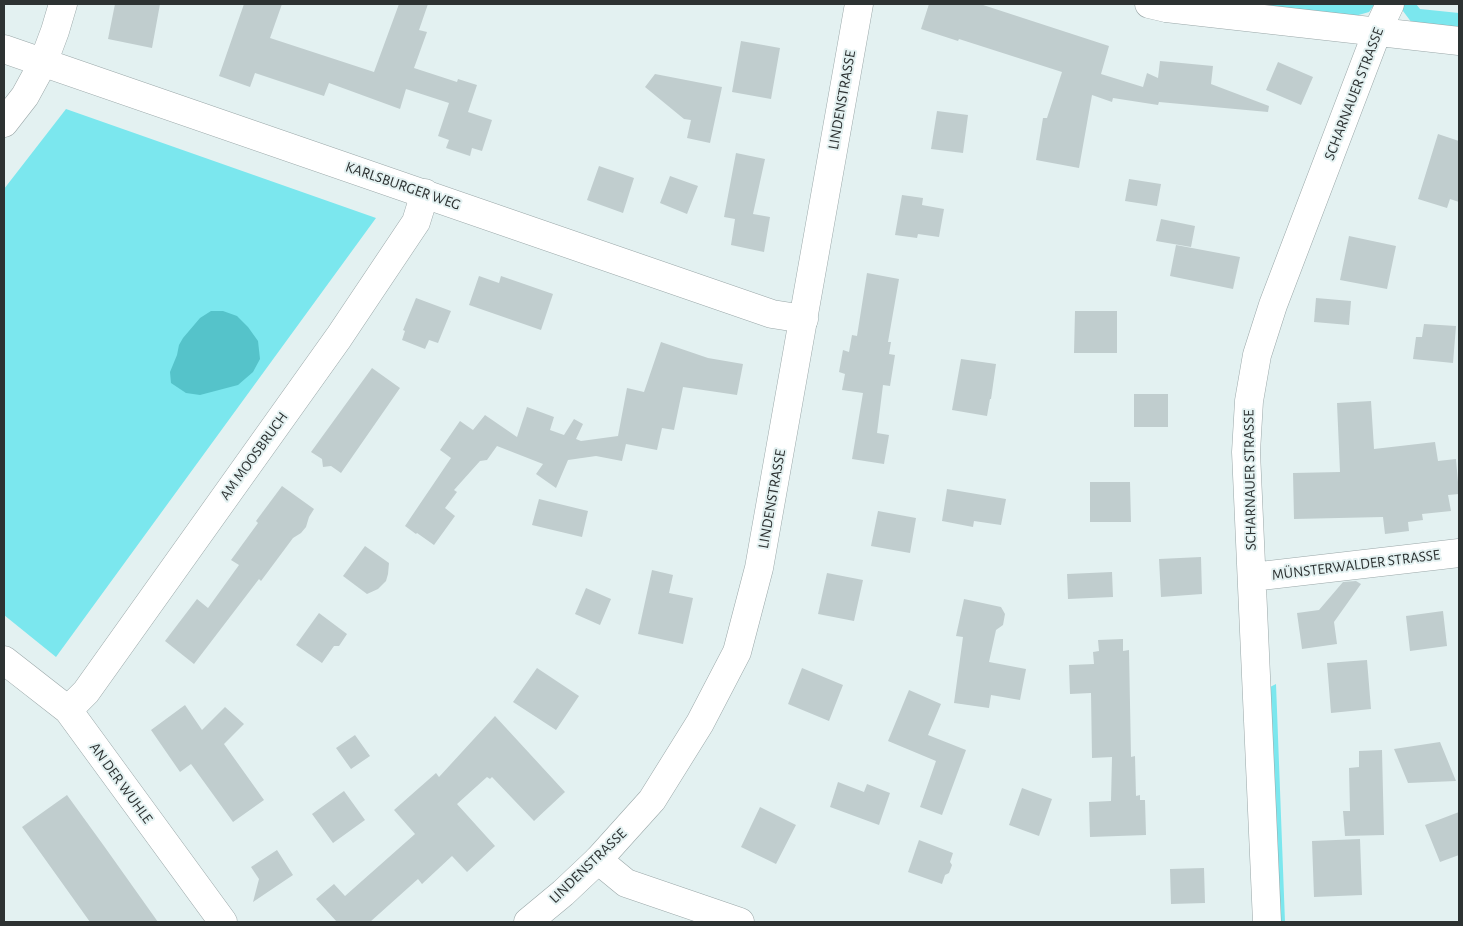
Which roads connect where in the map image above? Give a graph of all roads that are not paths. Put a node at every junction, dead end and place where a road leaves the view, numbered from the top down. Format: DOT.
graph roads {
  1 [pos="63,4"];
  2 [pos="859,4"];
  3 [pos="1390,4"];
  4 [pos="1158,6"];
  5 [pos="1377,32"];
  6 [pos="1459,41"];
  7 [pos="4,49"];
  8 [pos="43,63"];
  9 [pos="4,123"];
  10 [pos="425,193"];
  11 [pos="804,319"];
  12 [pos="1459,553"];
  13 [pos="1252,577"];
  14 [pos="4,660"];
  15 [pos="68,710"];
  16 [pos="598,860"];
  17 [pos="223,922"];
  18 [pos="528,922"];
  19 [pos="740,922"];
  20 [pos="1266,922"];
  1 -- 8 [label="street"];
  2 -- 11 [label="street, LINDENSTRASSE"];
  3 -- 5 [label="street, SCHARNAUER STRASSE"];
  4 -- 5 [label="street"];
  5 -- 6 [label="street"];
  5 -- 13 [label="street, SCHARNAUER STRASSE"];
  7 -- 8 [label="street, KARLSBURGER WEG"];
  8 -- 9 [label="street"];
  8 -- 10 [label="street, KARLSBURGER WEG"];
  10 -- 11 [label="street, KARLSBURGER WEG"];
  10 -- 15 [label="street, AM MOOSBRUCH"];
  11 -- 16 [label="street, LINDENSTRASSE"];
  12 -- 13 [label="street, MÜNSTERWALDER STRASSE"];
  13 -- 20 [label="street, SCHARNAUER STRASSE"];
  14 -- 15 [label="street, AN DER WUHLE"];
  15 -- 17 [label="street, AN DER WUHLE"];
  16 -- 18 [label="street, LINDENSTRASSE"];
  16 -- 19 [label="street"];
}
